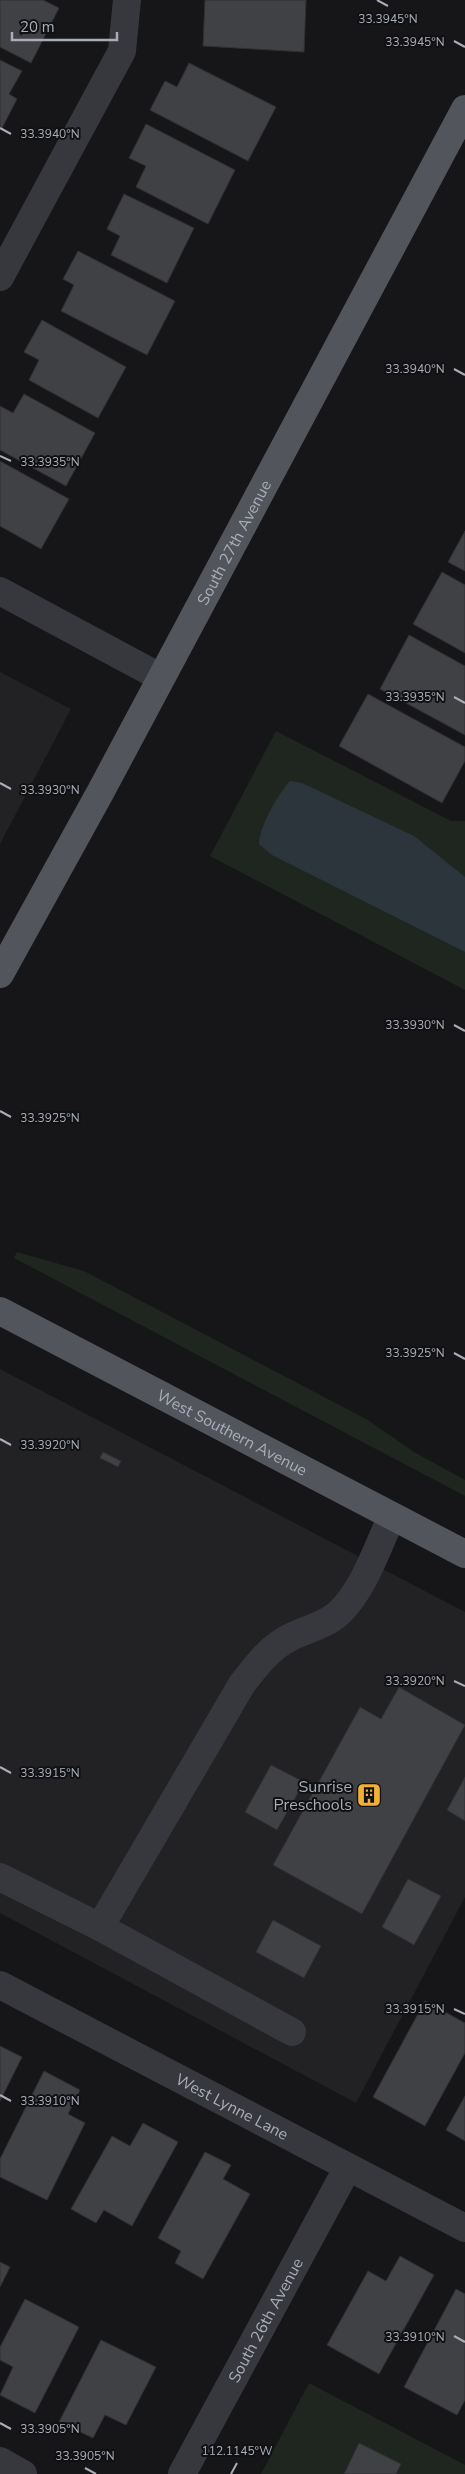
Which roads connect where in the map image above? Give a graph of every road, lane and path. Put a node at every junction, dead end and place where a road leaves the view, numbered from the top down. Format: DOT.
graph roads {
  1 [pos="127,0"];
  2 [pos="465,109"];
  3 [pos="0,277"];
  4 [pos="0,591"];
  5 [pos="160,677"];
  6 [pos="0,974"];
  7 [pos="0,1311"];
  8 [pos="392,1516"];
  9 [pos="465,1554"];
  10 [pos="0,1877"];
  11 [pos="100,1926"];
  12 [pos="0,1985"];
  13 [pos="292,2032"];
  14 [pos="348,2167"];
  15 [pos="465,2228"];
  16 [pos="0,2461"];
  17 [pos="23,2474"];
  18 [pos="182,2474"];
  1 -- 3 [label="street"];
  2 -- 5 [label="main road, South 27th Avenue"];
  4 -- 5 [label="street"];
  5 -- 6 [label="main road, South 27th Avenue"];
  7 -- 8 [label="main road, West Southern Avenue"];
  8 -- 9 [label="main road, West Southern Avenue"];
  8 -- 11 [label="street"];
  10 -- 11 [label="street"];
  11 -- 13 [label="street"];
  12 -- 14 [label="street, West Lynne Lane"];
  14 -- 15 [label="street, West Lynne Lane"];
  14 -- 18 [label="street, South 26th Avenue"];
  16 -- 17 [label="street"];
}
